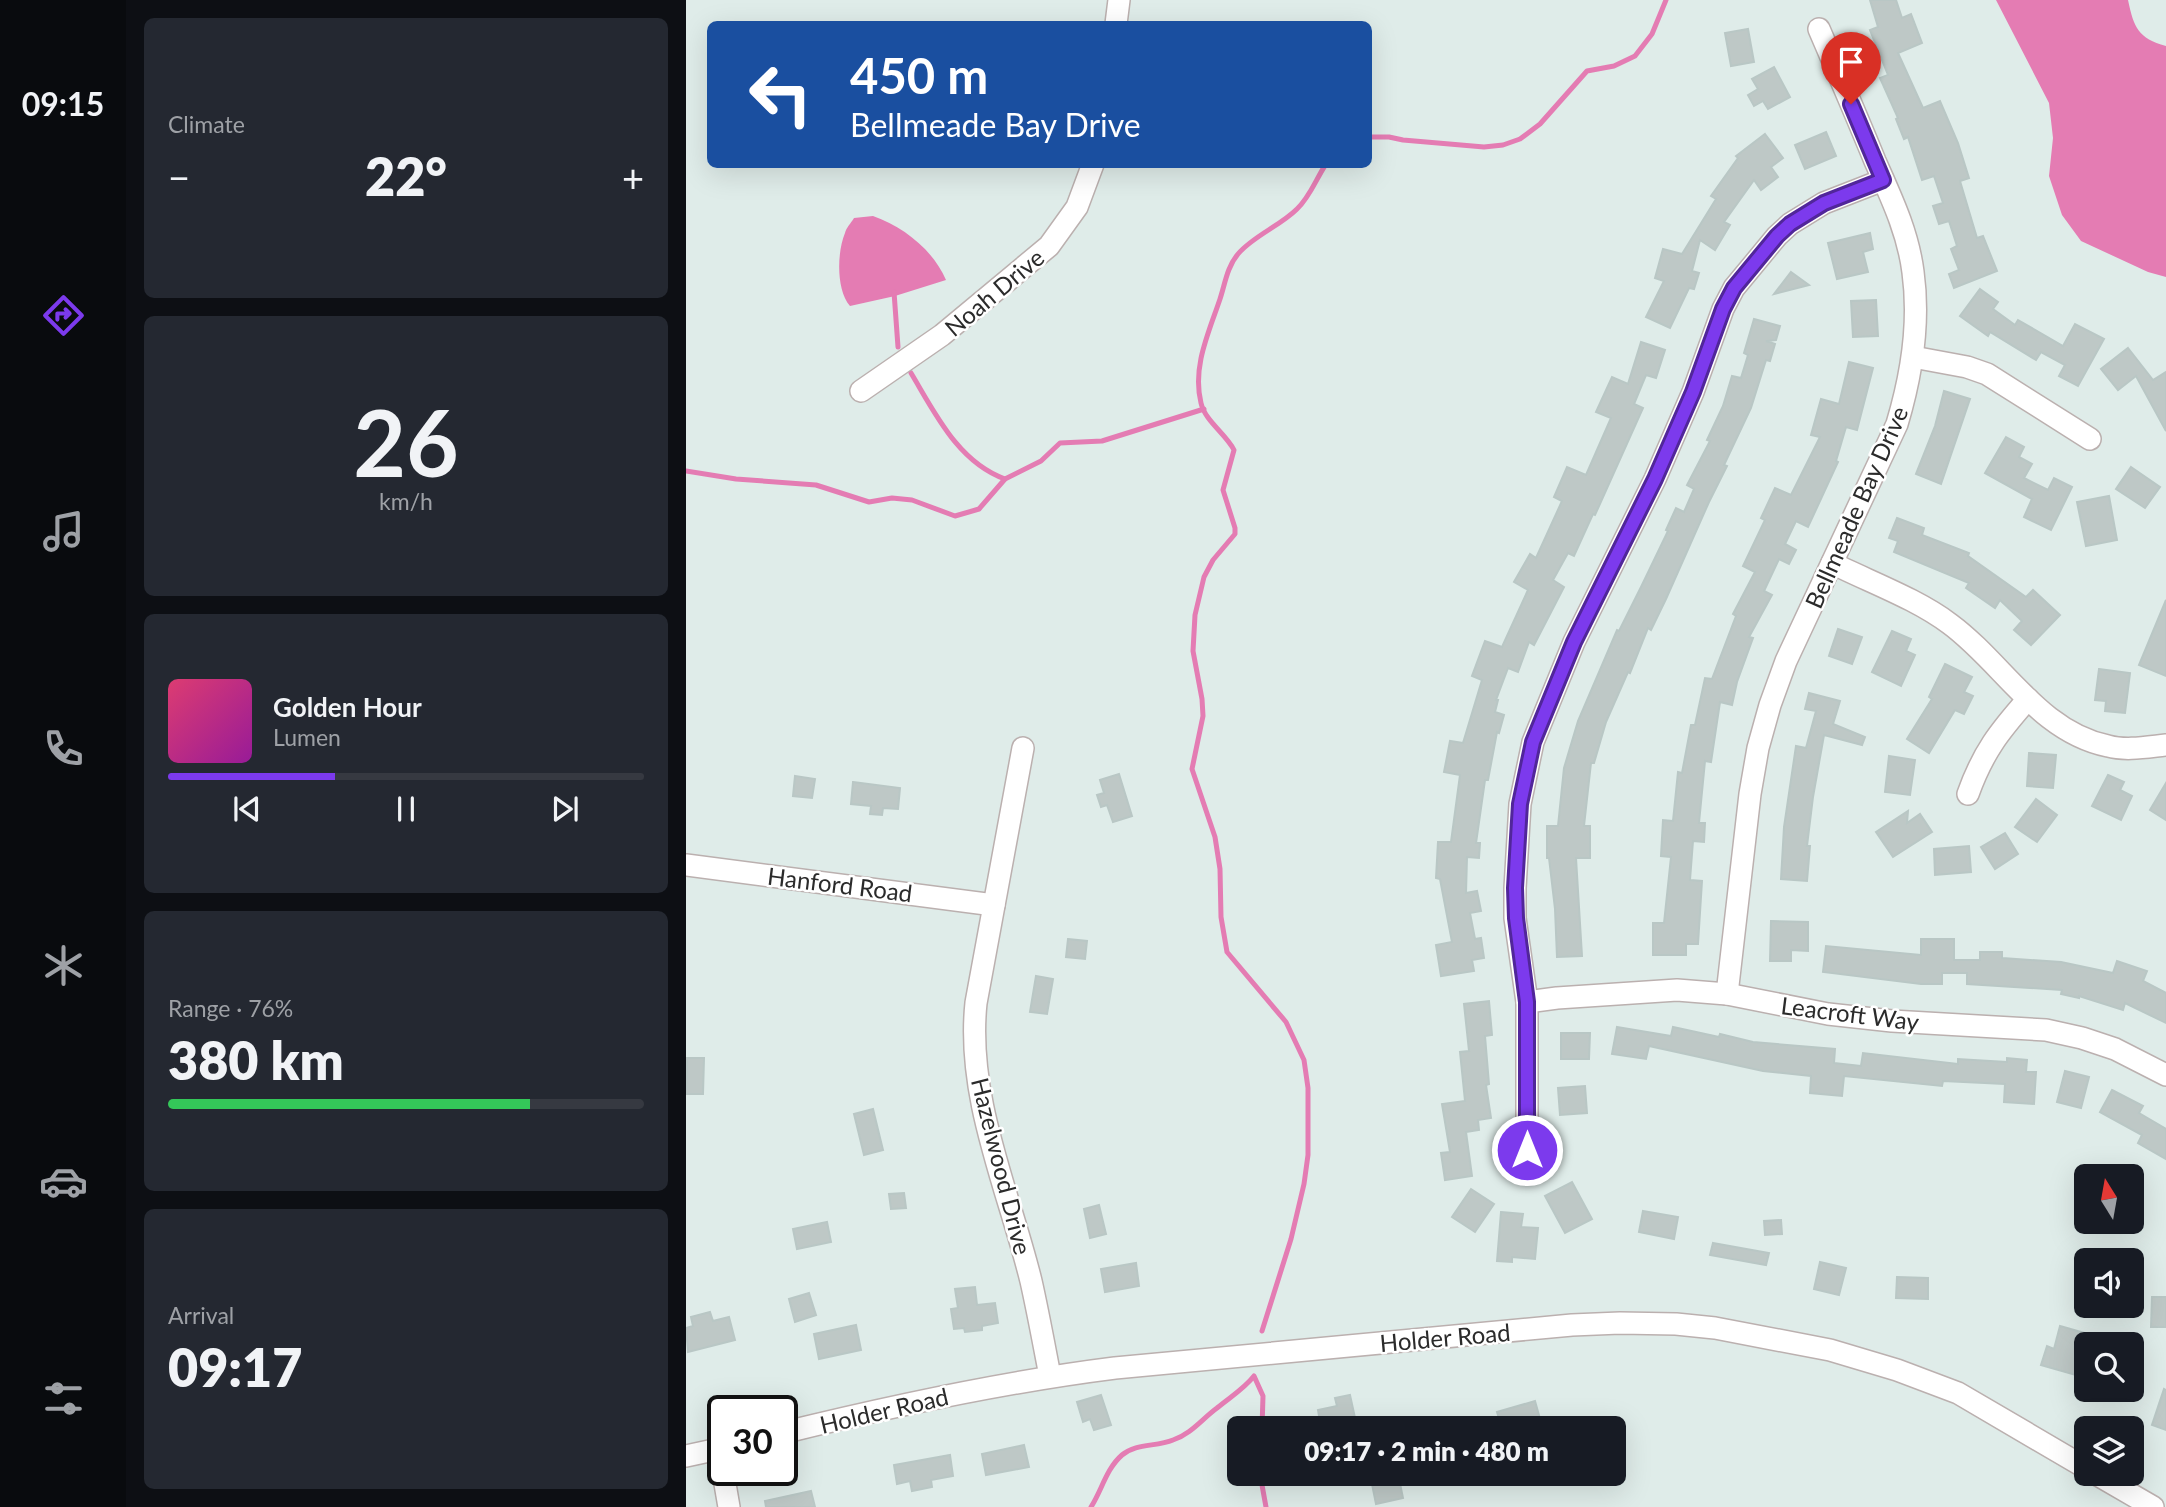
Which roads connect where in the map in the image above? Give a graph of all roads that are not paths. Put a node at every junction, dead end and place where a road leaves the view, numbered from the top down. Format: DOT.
graph roads {
  1 [pos="1119,0"];
  2 [pos="1116,21"];
  3 [pos="1819,29"];
  4 [pos="1092,168"];
  5 [pos="1883,180"];
  6 [pos="1913,357"];
  7 [pos="861,391"];
  8 [pos="2090,439"];
  9 [pos="1832,564"];
  10 [pos="2028,699"];
  11 [pos="2166,745"];
  12 [pos="1023,748"];
  13 [pos="1968,794"];
  14 [pos="686,865"];
  15 [pos="994,905"];
  16 [pos="1727,994"];
  17 [pos="1527,1002"];
  18 [pos="2166,1075"];
  19 [pos="1527,1150"];
  20 [pos="1050,1376"];
  21 [pos="798,1429"];
  22 [pos="707,1452"];
  23 [pos="686,1456"];
  24 [pos="2074,1461"];
  25 [pos="726,1486"];
  26 [pos="2117,1486"];
  27 [pos="729,1507"];
  28 [pos="2153,1507"];
  1 -- 2 [label="street"];
  3 -- 5 [label="street, Bellmeade Bay Drive"];
  4 -- 7 [label="street, Noah Drive"];
  5 -- 6 [label="street, Bellmeade Bay Drive"];
  5 -- 17 [label="street"];
  6 -- 8 [label="street"];
  6 -- 9 [label="street, Bellmeade Bay Drive"];
  9 -- 10 [label="street"];
  9 -- 16 [label="street, Bellmeade Bay Drive"];
  10 -- 11 [label="street"];
  10 -- 13 [label="street"];
  12 -- 15 [label="street, Hazelwood Drive"];
  14 -- 15 [label="street, Hanford Road"];
  15 -- 20 [label="street, Hazelwood Drive"];
  16 -- 17 [label="street, Leacroft Way"];
  16 -- 18 [label="street, Leacroft Way"];
  17 -- 19 [label="street"];
  20 -- 21 [label="street, Holder Road"];
  20 -- 24 [label="street, Holder Road"];
  22 -- 23 [label="street"];
  25 -- 27 [label="street"];
  26 -- 28 [label="street"];
}
